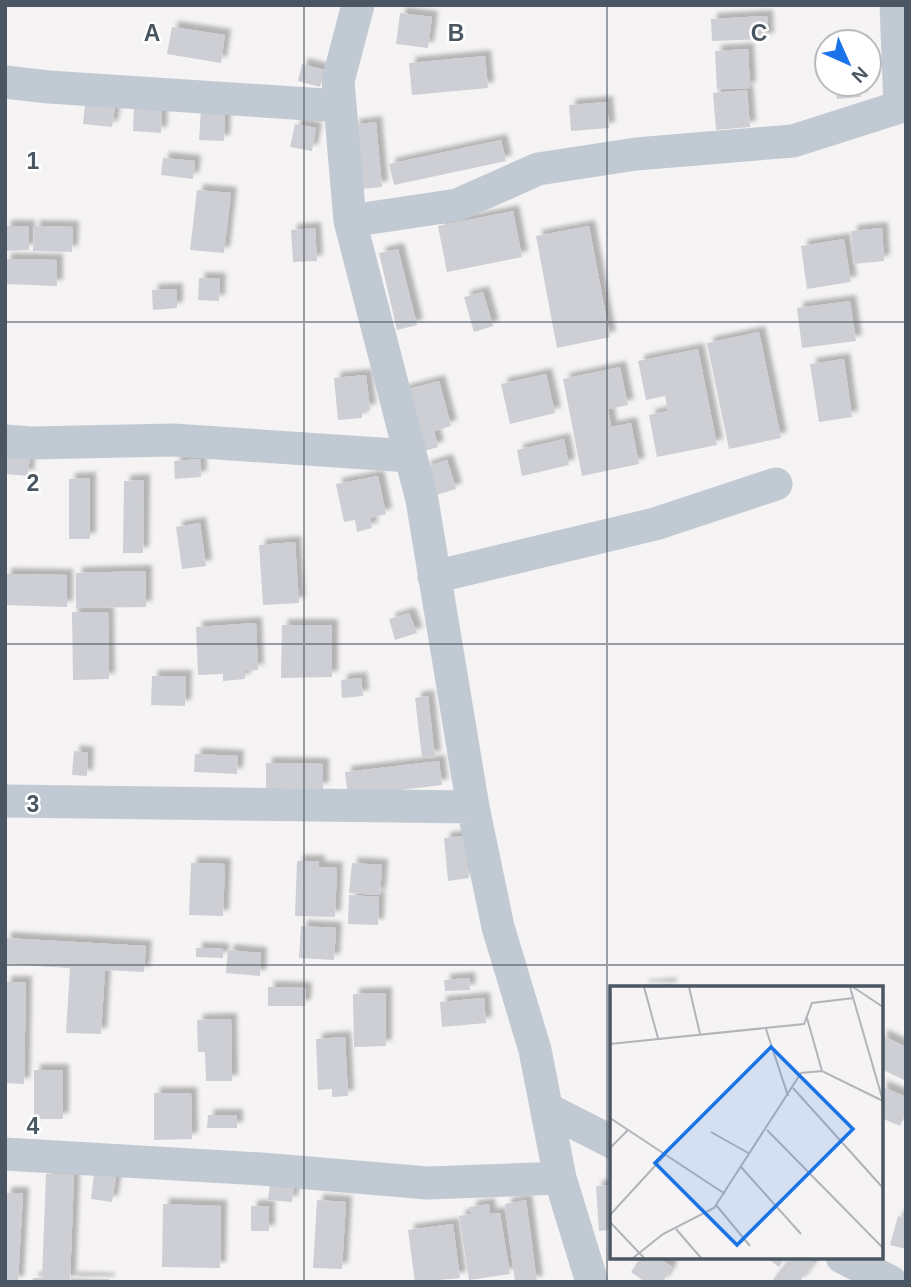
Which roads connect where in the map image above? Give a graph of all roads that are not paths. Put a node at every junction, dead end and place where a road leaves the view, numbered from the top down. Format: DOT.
graph roads {
  1 [pos="358,5"];
  2 [pos="896,5"];
  3 [pos="5,82"];
  4 [pos="903,105"];
  5 [pos="340,106"];
  6 [pos="350,221"];
  7 [pos="5,441"];
  8 [pos="410,456"];
  9 [pos="776,484"];
  10 [pos="434,577"];
  11 [pos="5,801"];
  12 [pos="473,807"];
  13 [pos="547,1109"];
  14 [pos="610,1141"];
  15 [pos="5,1154"];
  16 [pos="560,1178"];
  17 [pos="846,1259"];
  18 [pos="592,1282"];
  19 [pos="891,1282"];
  1 -- 5 [label="street"];
  2 -- 4 [label="street"];
  3 -- 5 [label="street"];
  4 -- 6 [label="street"];
  5 -- 6 [label="street"];
  6 -- 8 [label="street"];
  7 -- 8 [label="street"];
  8 -- 10 [label="street"];
  9 -- 10 [label="street"];
  10 -- 12 [label="street"];
  11 -- 12 [label="street"];
  12 -- 13 [label="street"];
  13 -- 14 [label="street"];
  13 -- 16 [label="street"];
  15 -- 16 [label="street"];
  16 -- 18 [label="street"];
  17 -- 19 [label="street"];
}
